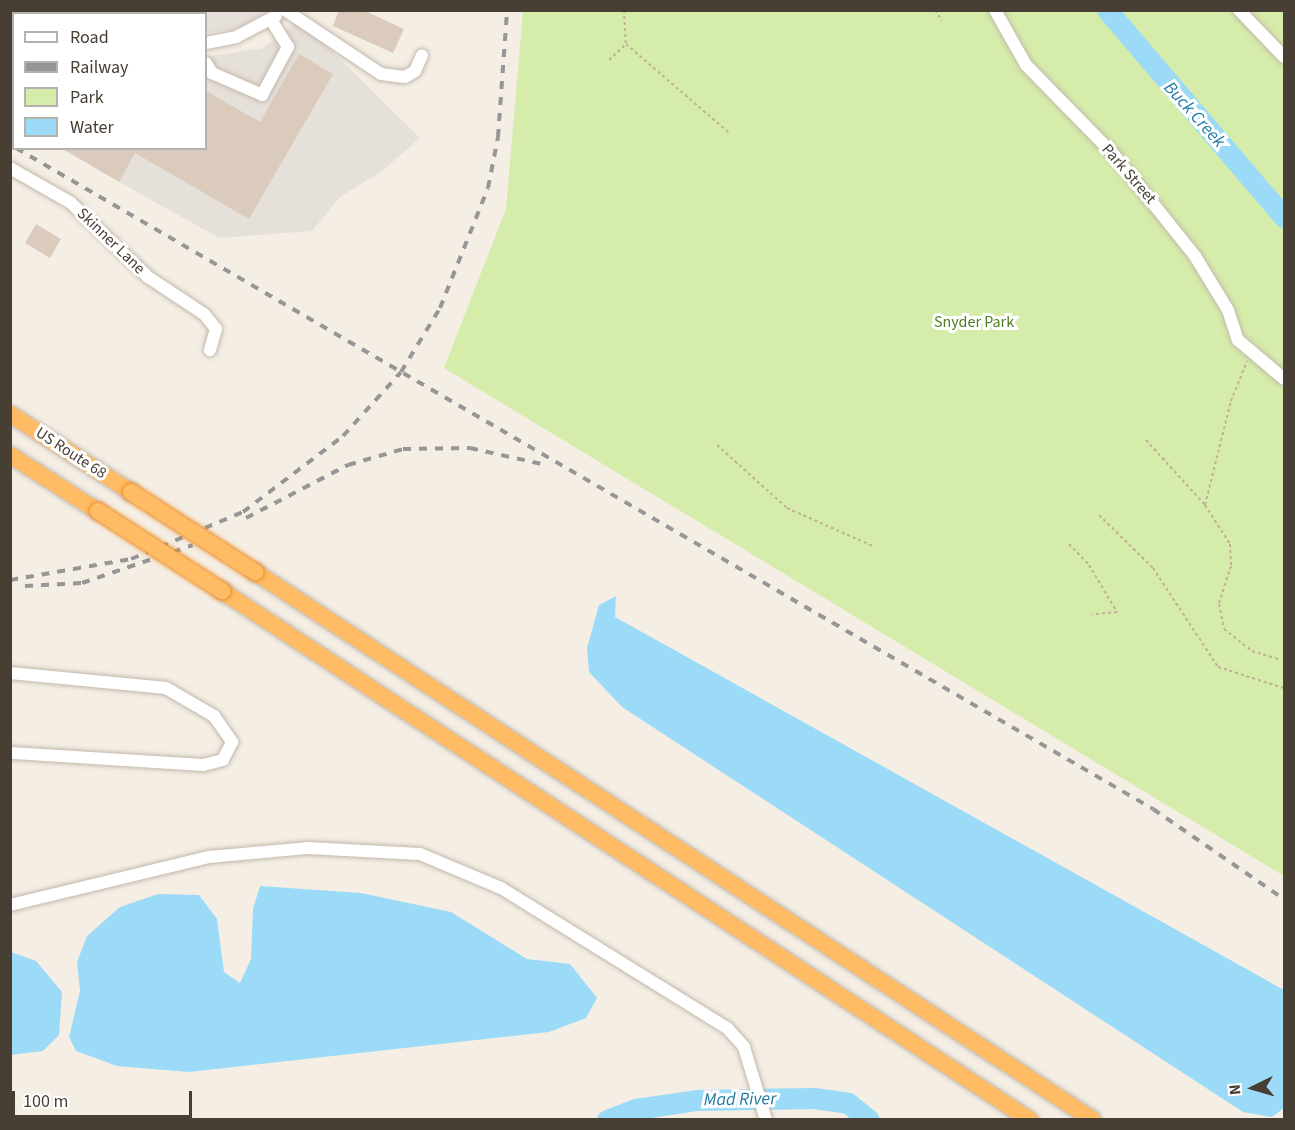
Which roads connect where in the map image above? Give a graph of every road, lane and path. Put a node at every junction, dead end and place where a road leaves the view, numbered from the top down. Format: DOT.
graph roads {
  1 [pos="123,10"];
  2 [pos="284,10"];
  3 [pos="624,10"];
  4 [pos="934,10"];
  5 [pos="995,10"];
  6 [pos="1239,10"];
  7 [pos="130,12"];
  8 [pos="271,20"];
  9 [pos="942,21"];
  10 [pos="207,42"];
  11 [pos="626,44"];
  12 [pos="422,55"];
  13 [pos="1284,57"];
  14 [pos="609,60"];
  15 [pos="207,65"];
  16 [pos="729,134"];
  17 [pos="10,168"];
  18 [pos="210,350"];
  19 [pos="1248,354"];
  20 [pos="1284,379"];
  21 [pos="10,414"];
  22 [pos="1146,440"];
  23 [pos="717,445"];
  24 [pos="10,455"];
  25 [pos="1205,505"];
  26 [pos="1099,515"];
  27 [pos="1069,544"];
  28 [pos="875,547"];
  29 [pos="1092,614"];
  30 [pos="1280,659"];
  31 [pos="10,673"];
  32 [pos="1284,688"];
  33 [pos="10,753"];
  34 [pos="10,905"];
  35 [pos="1058,1097"];
  36 [pos="766,1119"];
  37 [pos="1030,1119"];
  38 [pos="1093,1119"];
  39 [pos="1101,1119"];
  1 -- 7 [label="street"];
  2 -- 8 [label="street"];
  2 -- 12 [label="street"];
  3 -- 11 [label="path"];
  4 -- 9 [label="path"];
  5 -- 19 [label="street, Park Street"];
  6 -- 13 [label="street"];
  8 -- 10 [label="street"];
  8 -- 15 [label="street"];
  11 -- 14 [label="path"];
  11 -- 16 [label="path"];
  17 -- 18 [label="street, Skinner Lane"];
  19 -- 20 [label="street"];
  19 -- 25 [label="path"];
  21 -- 35 [label="highway, US Route 68, bridge"];
  22 -- 25 [label="path"];
  23 -- 28 [label="path"];
  24 -- 37 [label="highway, US Route 68, bridge"];
  25 -- 30 [label="path"];
  26 -- 32 [label="path"];
  27 -- 29 [label="path"];
  31 -- 33 [label="street"];
  34 -- 36 [label="street"];
  35 -- 38 [label="highway"];
  35 -- 39 [label="highway"];
}
